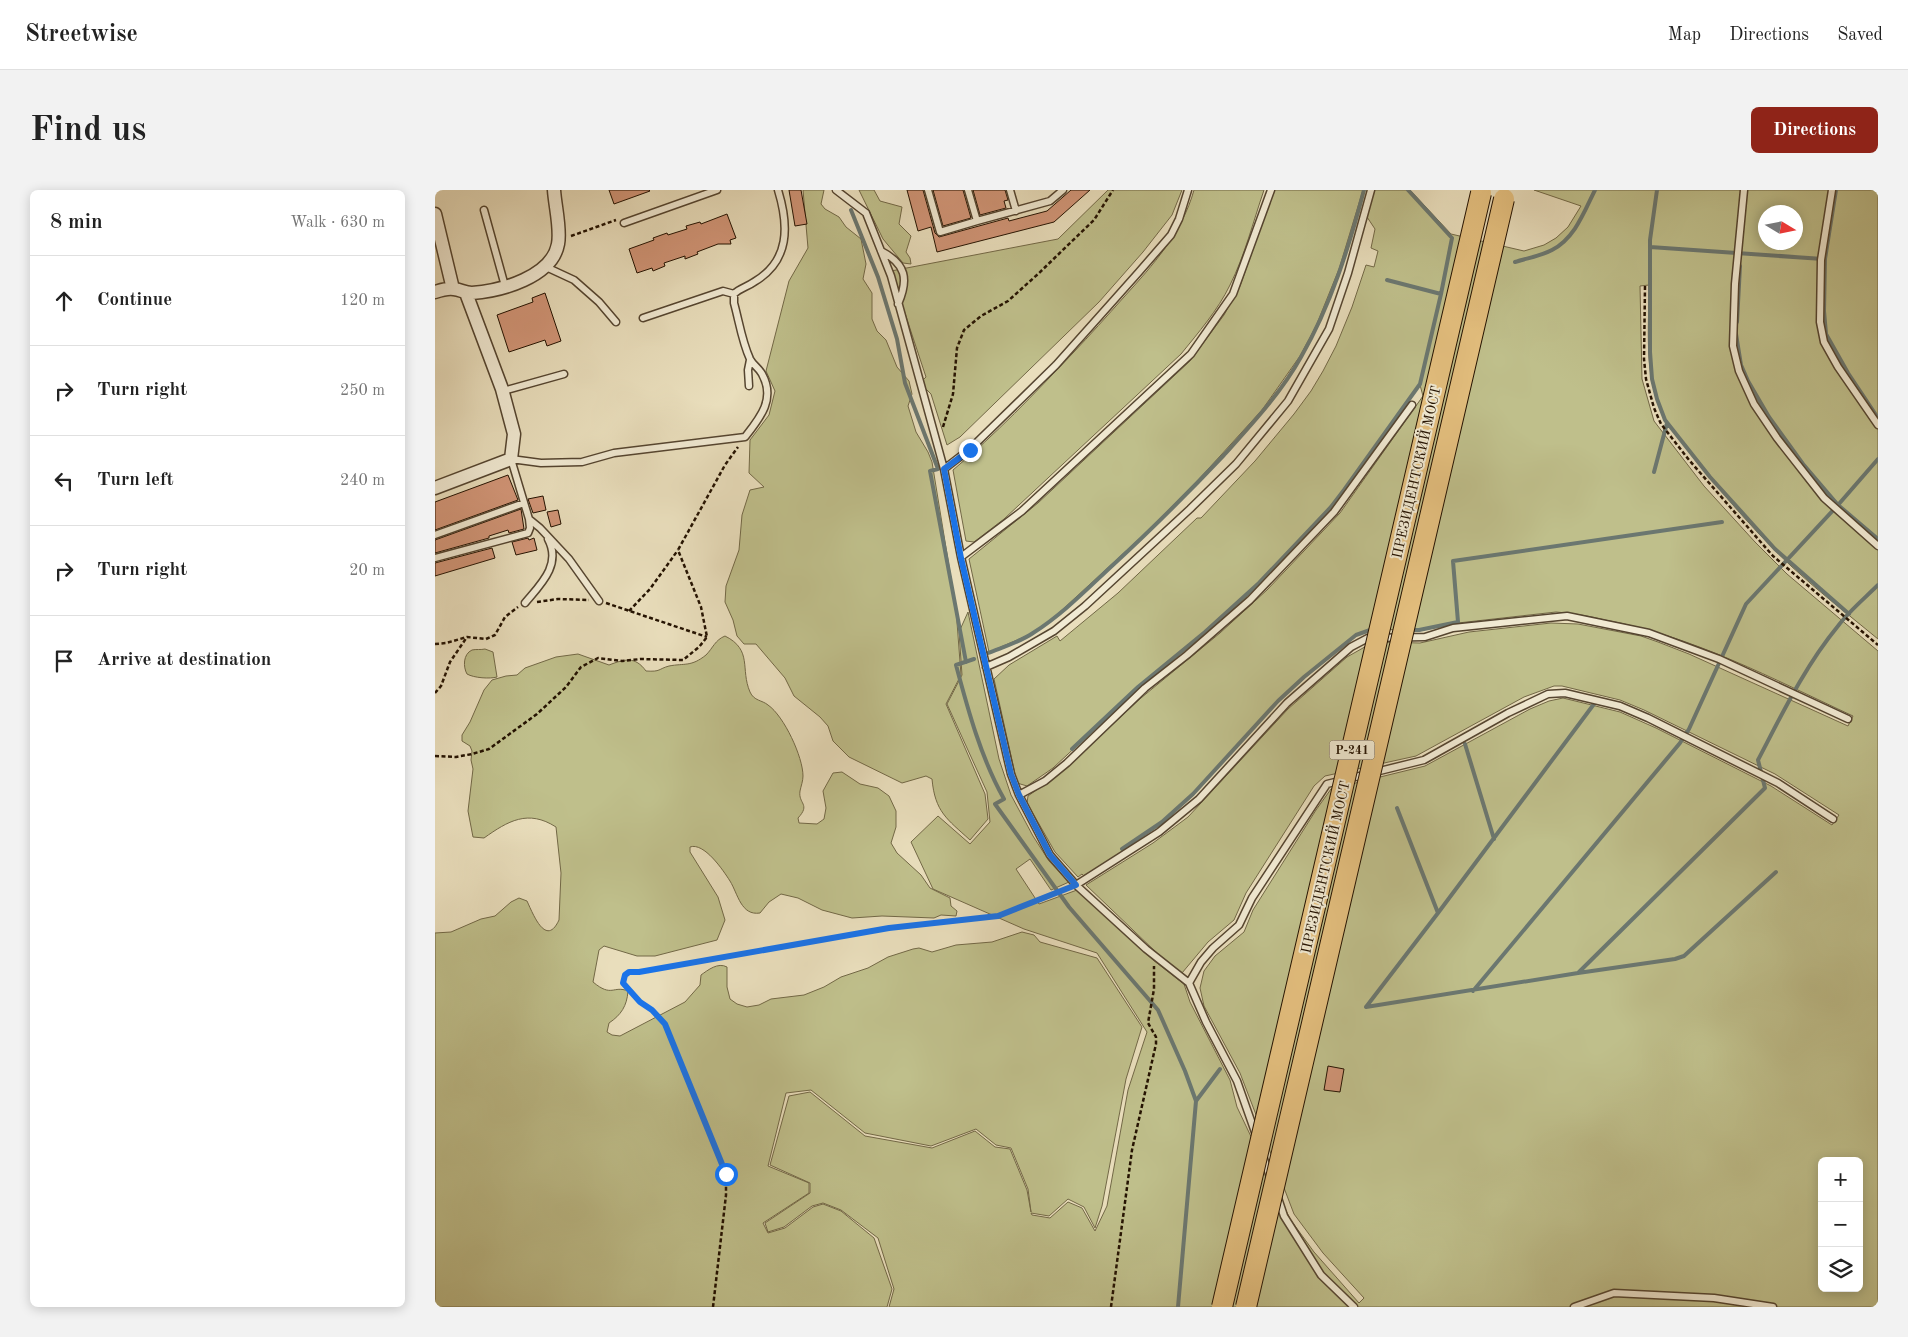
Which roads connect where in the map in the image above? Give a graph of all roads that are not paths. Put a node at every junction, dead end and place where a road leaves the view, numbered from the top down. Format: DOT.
graph roads {
  1 [pos="554,190"];
  2 [pos="717,190"];
  3 [pos="778,190"];
  4 [pos="836,190"];
  5 [pos="928,190"];
  6 [pos="968,190"];
  7 [pos="1010,190"];
  8 [pos="1052,190"];
  9 [pos="1063,190"];
  10 [pos="1188,190"];
  11 [pos="1271,190"];
  12 [pos="1371,190"];
  13 [pos="1743,190"];
  14 [pos="1831,190"];
  15 [pos="1481,193"];
  16 [pos="1054,198"];
  17 [pos="1504,199"];
  18 [pos="484,210"];
  19 [pos="1016,211"];
  20 [pos="435,214"];
  21 [pos="977,221"];
  22 [pos="624,223"];
  23 [pos="881,251"];
  24 [pos="546,267"];
  25 [pos="505,286"];
  26 [pos="453,288"];
  27 [pos="435,292"];
  28 [pos="466,293"];
  29 [pos="734,294"];
  30 [pos="898,304"];
  31 [pos="643,318"];
  32 [pos="616,322"];
  33 [pos="750,360"];
  34 [pos="565,374"];
  35 [pos="749,386"];
  36 [pos="502,390"];
  37 [pos="1412,405"];
  38 [pos="1878,425"];
  39 [pos="511,459"];
  40 [pos="944,469"];
  41 [pos="435,488"];
  42 [pos="524,503"];
  43 [pos="529,519"];
  44 [pos="545,533"];
  45 [pos="435,535"];
  46 [pos="1878,546"];
  47 [pos="435,558"];
  48 [pos="961,558"];
  49 [pos="599,601"];
  50 [pos="525,603"];
  51 [pos="986,666"];
  52 [pos="1849,719"];
  53 [pos="1019,795"];
  54 [pos="1833,819"];
  55 [pos="1076,885"];
  56 [pos="1189,983"];
  57 [pos="1223,1307"];
  58 [pos="1246,1307"];
  59 [pos="1354,1307"];
  60 [pos="1574,1307"];
  61 [pos="1773,1307"];
  1 -- 24 [label="street"];
  2 -- 22 [label="lane"];
  3 -- 29 [label="lane"];
  4 -- 23 [label="lane"];
  5 -- 21 [label="lane"];
  6 -- 21 [label="lane"];
  7 -- 19 [label="lane"];
  8 -- 16 [label="lane"];
  9 -- 16 [label="lane"];
  10 -- 40 [label="lane"];
  11 -- 48 [label="lane"];
  12 -- 51 [label="lane"];
  13 -- 46 [label="lane"];
  14 -- 38 [label="lane"];
  15 -- 57 [label="highway, ПРЕЗИДЕНТСКИЙ МОСТ / Р-241, bridge"];
  16 -- 19 [label="lane"];
  17 -- 58 [label="highway, ПРЕЗИДЕНТСКИЙ МОСТ / Р-241, bridge"];
  18 -- 25 [label="lane"];
  19 -- 21 [label="lane"];
  20 -- 26 [label="street"];
  23 -- 30 [label="lane"];
  23 -- 30 [label="lane"];
  24 -- 25 [label="street"];
  24 -- 32 [label="lane"];
  25 -- 28 [label="street"];
  26 -- 27 [label="street"];
  26 -- 28 [label="street"];
  28 -- 36 [label="street"];
  29 -- 31 [label="lane"];
  29 -- 33 [label="lane"];
  30 -- 40 [label="lane"];
  33 -- 35 [label="lane"];
  33 -- 39 [label="lane"];
  34 -- 36 [label="lane"];
  36 -- 39 [label="street"];
  37 -- 53 [label="lane"];
  39 -- 41 [label="street"];
  39 -- 42 [label="lane"];
  40 -- 48 [label="lane"];
  42 -- 43 [label="lane"];
  42 -- 45 [label="lane"];
  43 -- 44 [label="lane"];
  43 -- 47 [label="lane"];
  44 -- 49 [label="lane"];
  44 -- 50 [label="lane"];
  48 -- 51 [label="lane"];
  51 -- 53 [label="lane"];
  52 -- 55 [label="lane"];
  53 -- 55 [label="lane"];
  54 -- 56 [label="lane"];
  55 -- 56 [label="lane"];
  56 -- 59 [label="lane"];
  60 -- 61 [label="lane"];
}
